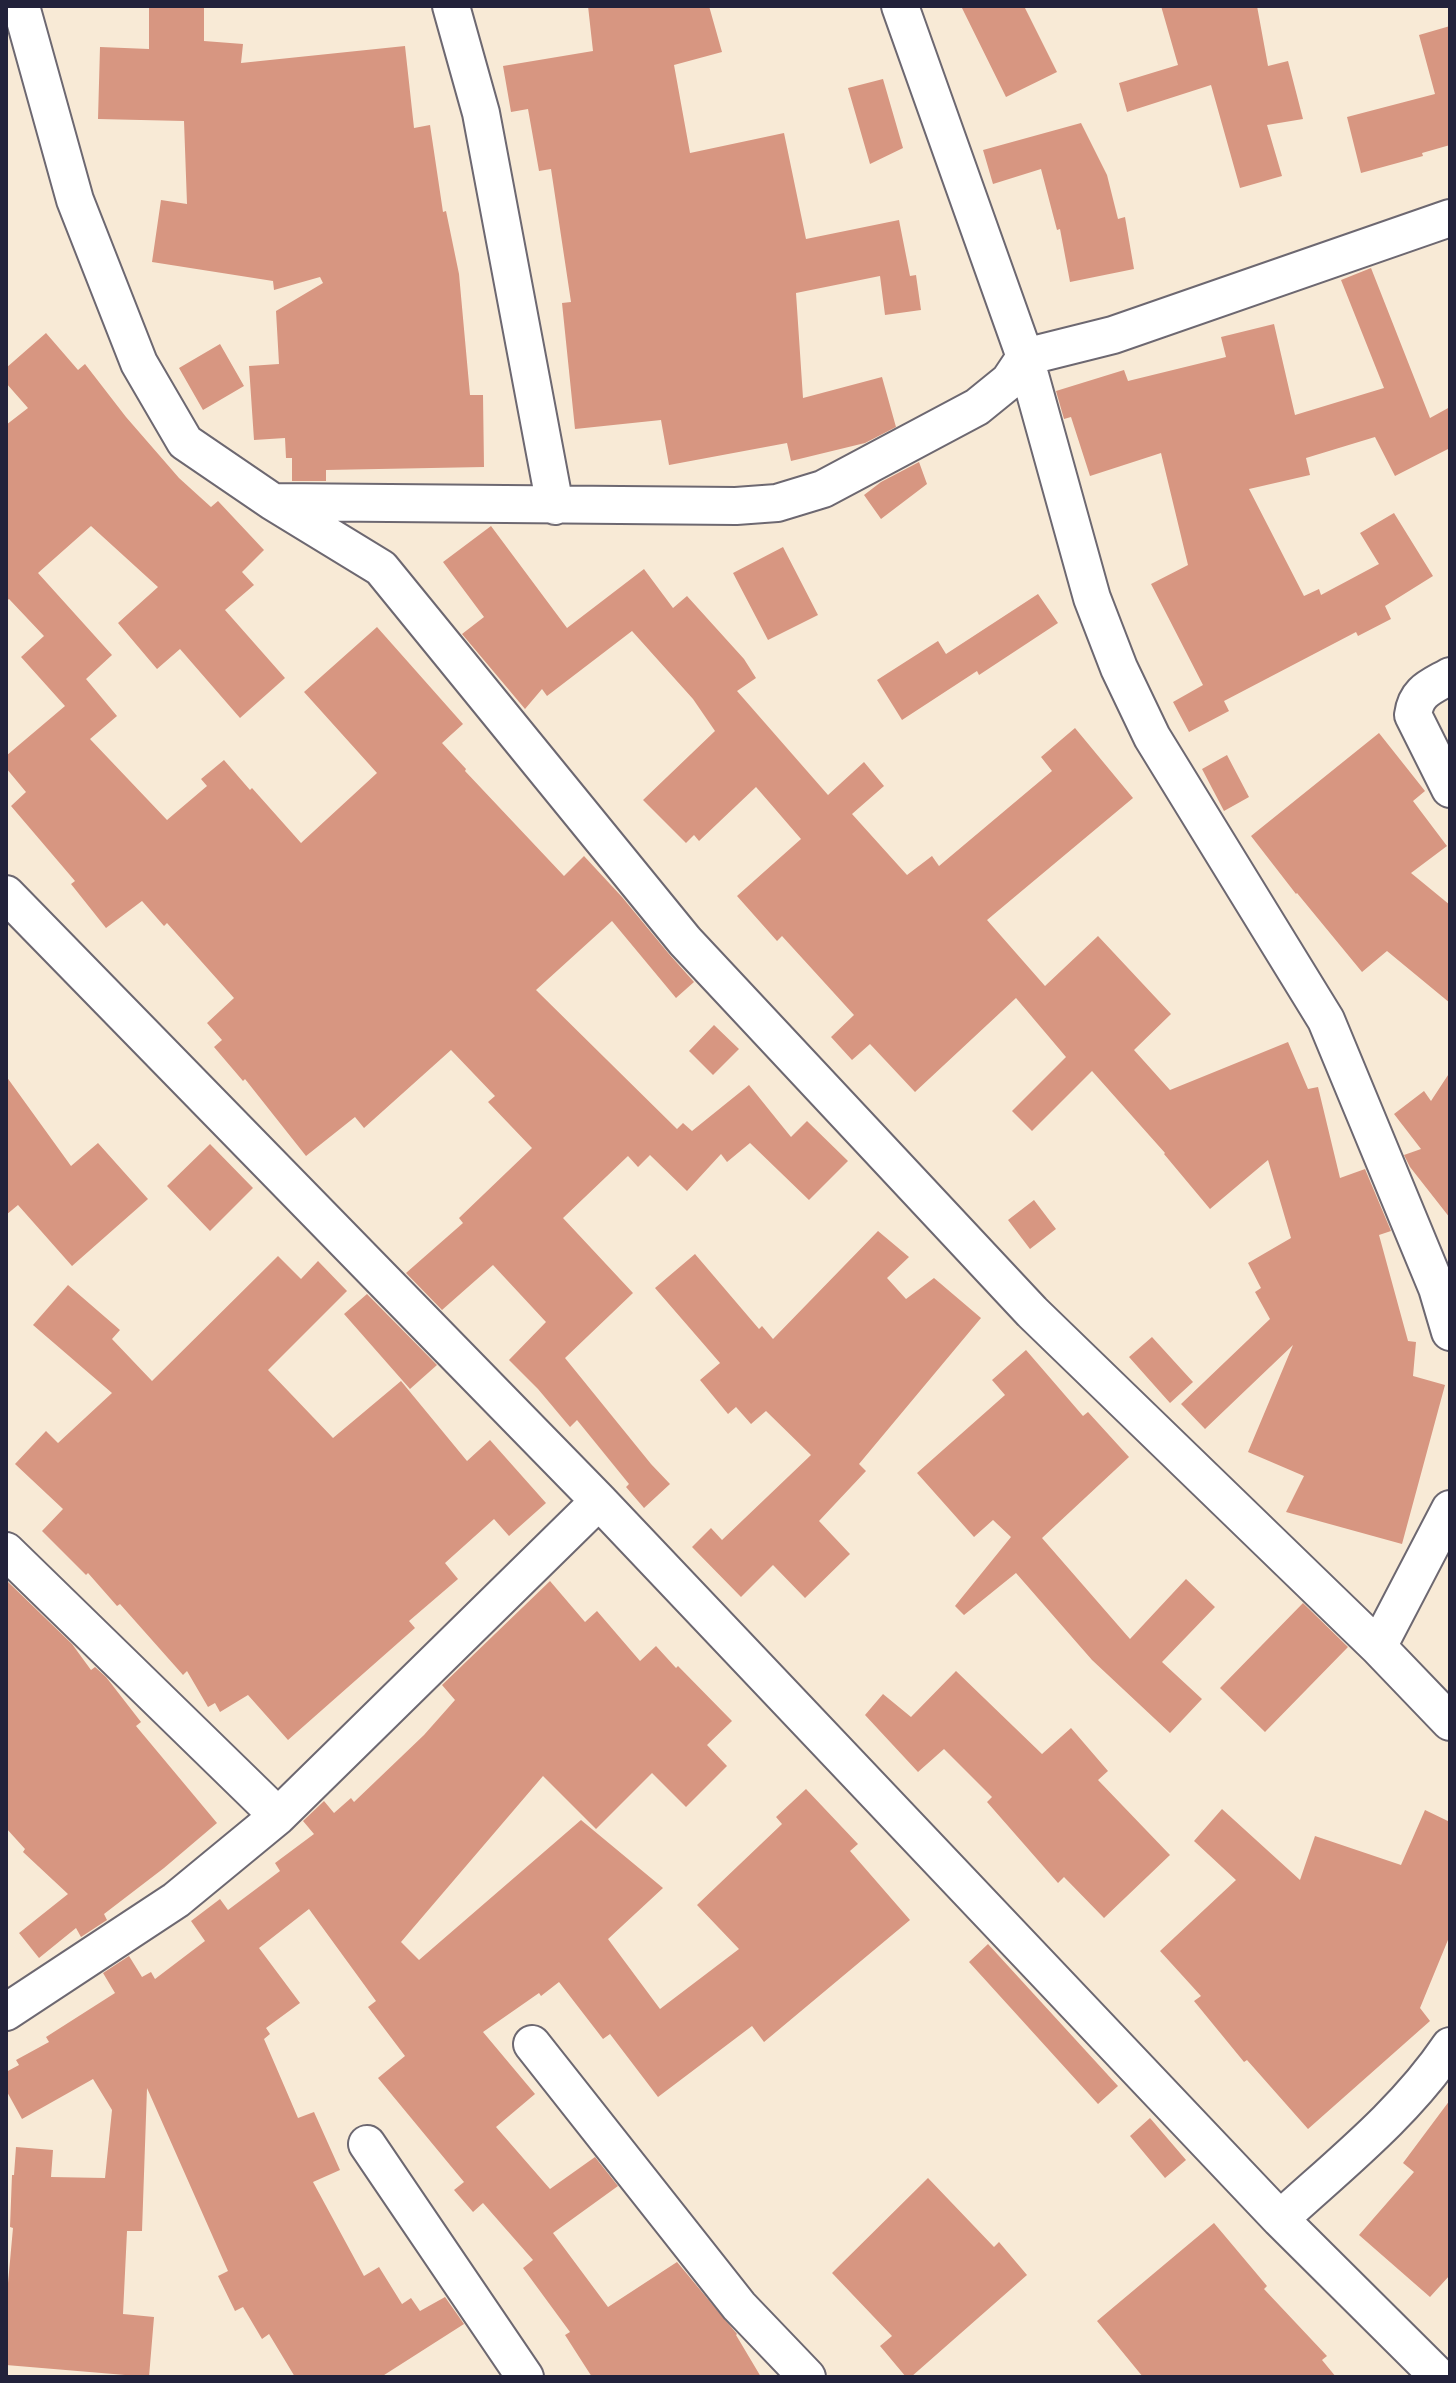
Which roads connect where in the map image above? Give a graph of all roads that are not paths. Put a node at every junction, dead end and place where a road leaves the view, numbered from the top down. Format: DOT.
graph roads {
  1 [pos="21,6"];
  2 [pos="451,6"];
  3 [pos="900,6"];
  4 [pos="1450,218"];
  5 [pos="1025,357"];
  6 [pos="273,502"];
  7 [pos="555,506"];
  8 [pos="1450,676"];
  9 [pos="1450,789"];
  10 [pos="6,894"];
  11 [pos="1450,1332"];
  12 [pos="599,1501"];
  13 [pos="1450,1509"];
  14 [pos="6,1551"];
  15 [pos="1378,1647"];
  16 [pos="1450,1722"];
  17 [pos="278,1816"];
  18 [pos="6,2012"];
  19 [pos="532,2044"];
  20 [pos="1450,2046"];
  21 [pos="367,2144"];
  22 [pos="1280,2219"];
  23 [pos="525,2377"];
  24 [pos="807,2377"];
  25 [pos="1439,2377"];
  1 -- 6 [label="street"];
  2 -- 7 [label="street"];
  3 -- 5 [label="street"];
  4 -- 5 [label="street"];
  5 -- 7 [label="street"];
  5 -- 11 [label="street"];
  6 -- 7 [label="street"];
  6 -- 15 [label="street"];
  8 -- 9 [label="street"];
  10 -- 12 [label="street"];
  12 -- 17 [label="street"];
  12 -- 22 [label="street"];
  13 -- 15 [label="street"];
  14 -- 17 [label="street"];
  15 -- 16 [label="street"];
  17 -- 18 [label="street"];
  19 -- 24 [label="street"];
  20 -- 22 [label="street"];
  21 -- 23 [label="street"];
  22 -- 25 [label="street"];
}
